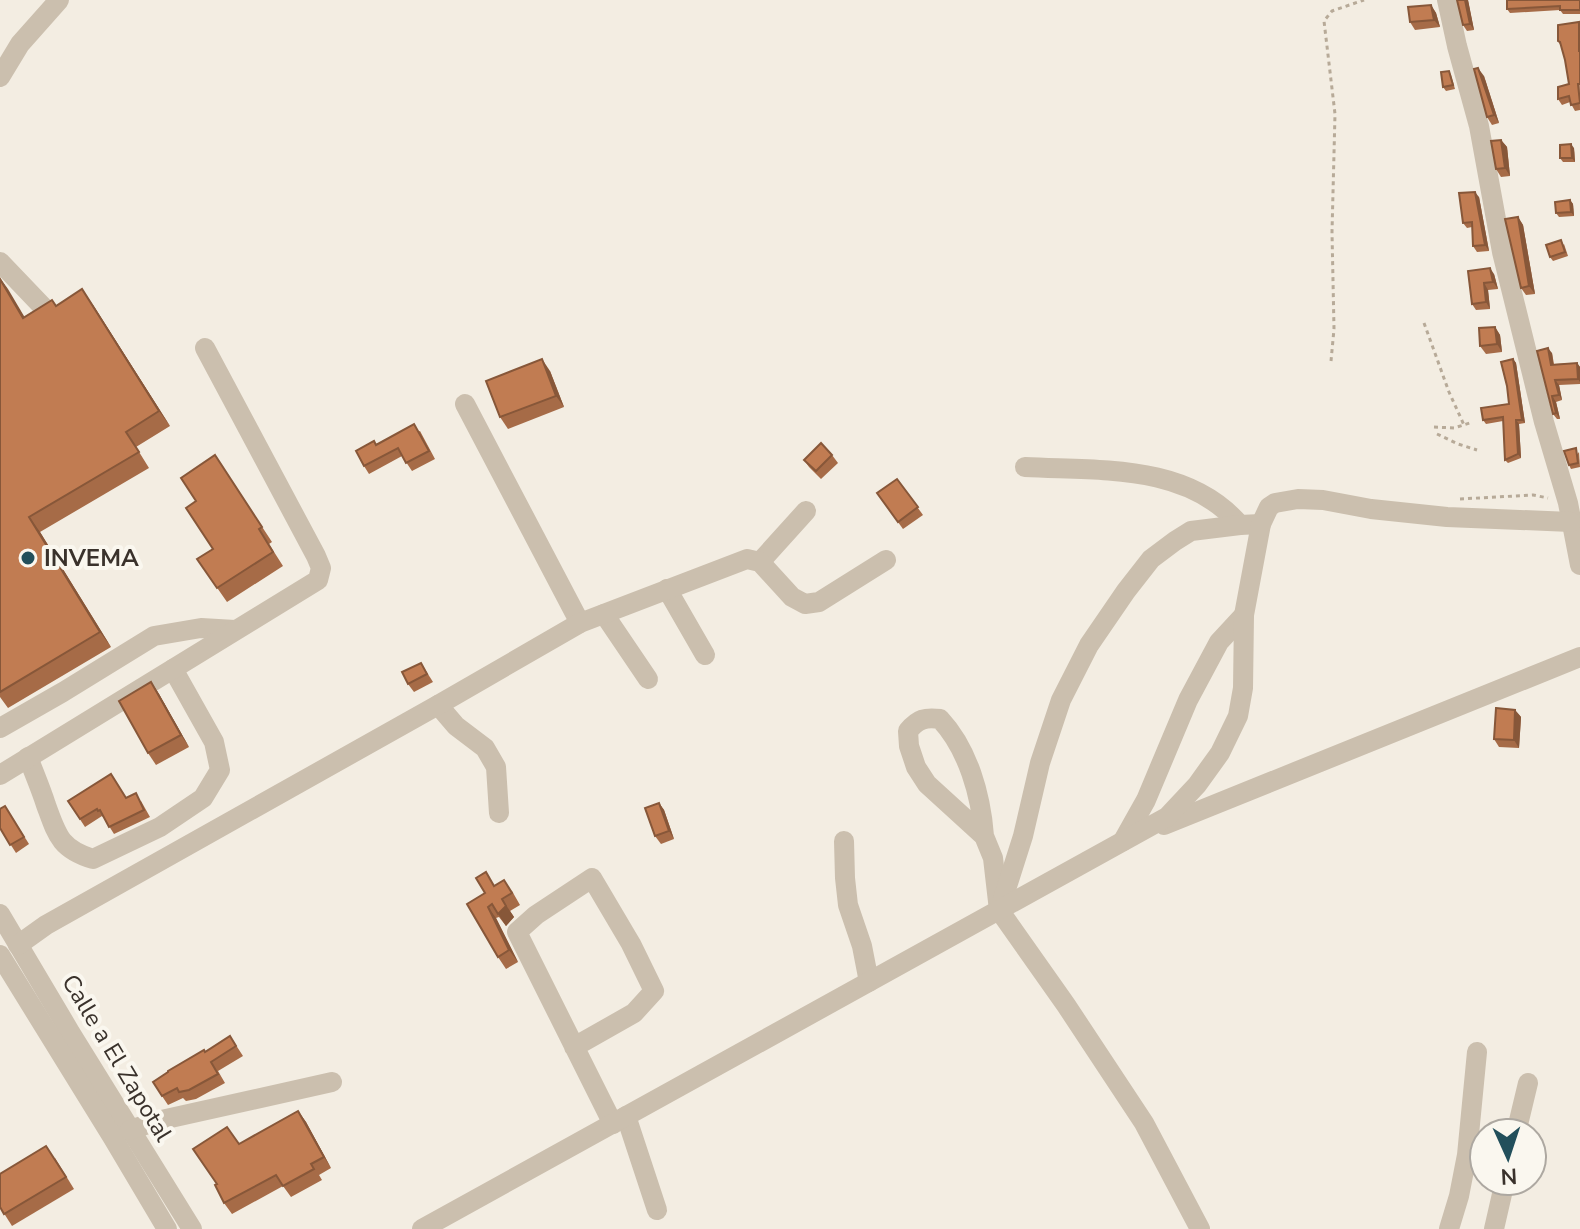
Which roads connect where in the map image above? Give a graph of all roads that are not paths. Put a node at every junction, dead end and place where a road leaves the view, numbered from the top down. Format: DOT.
graph roads {
  1 [pos="59,0"];
  2 [pos="1447,0"];
  3 [pos="0,77"];
  4 [pos="0,262"];
  5 [pos="44,308"];
  6 [pos="205,348"];
  7 [pos="465,404"];
  8 [pos="1025,467"];
  9 [pos="806,511"];
  10 [pos="1571,522"];
  11 [pos="1251,524"];
  12 [pos="886,560"];
  13 [pos="760,562"];
  14 [pos="1580,565"];
  15 [pos="667,589"];
  16 [pos="604,614"];
  17 [pos="1244,615"];
  18 [pos="580,623"];
  19 [pos="235,630"];
  20 [pos="705,655"];
  21 [pos="1580,657"];
  22 [pos="173,669"];
  23 [pos="93,673"];
  24 [pos="648,679"];
  25 [pos="115,704"];
  26 [pos="438,705"];
  27 [pos="0,728"];
  28 [pos="28,757"];
  29 [pos="2,769"];
  30 [pos="499,813"];
  31 [pos="984,836"];
  32 [pos="844,841"];
  33 [pos="1123,841"];
  34 [pos="999,910"];
  35 [pos="0,914"];
  36 [pos="9,950"];
  37 [pos="869,982"];
  38 [pos="574,1047"];
  39 [pos="1477,1052"];
  40 [pos="332,1082"];
  41 [pos="1528,1083"];
  42 [pos="1520,1117"];
  43 [pos="620,1120"];
  44 [pos="130,1130"];
  45 [pos="1501,1197"];
  46 [pos="657,1210"];
  47 [pos="167,1229"];
  48 [pos="192,1229"];
  49 [pos="422,1229"];
  50 [pos="1200,1229"];
  51 [pos="1449,1229"];
  52 [pos="1494,1229"];
  1 -- 3 [label="street"];
  2 -- 10 [label="street"];
  4 -- 5 [label="street"];
  6 -- 19 [label="street"];
  7 -- 18 [label="street"];
  8 -- 11 [label="street"];
  9 -- 13 [label="street"];
  10 -- 11 [label="street"];
  10 -- 14 [label="street"];
  11 -- 17 [label="street"];
  11 -- 34 [label="street"];
  12 -- 13 [label="street"];
  13 -- 15 [label="street"];
  15 -- 16 [label="street"];
  15 -- 20 [label="street"];
  16 -- 18 [label="street"];
  16 -- 24 [label="street"];
  17 -- 33 [label="street"];
  17 -- 33 [label="street"];
  18 -- 26 [label="street"];
  19 -- 22 [label="street"];
  19 -- 23 [label="street"];
  21 -- 33 [label="street"];
  22 -- 25 [label="street"];
  22 -- 28 [label="street"];
  23 -- 25 [label="street"];
  23 -- 27 [label="street"];
  25 -- 28 [label="street"];
  26 -- 30 [label="street"];
  26 -- 36 [label="street"];
  28 -- 29 [label="street"];
  31 -- 31 [label="street"];
  31 -- 34 [label="street"];
  32 -- 37 [label="street"];
  33 -- 34 [label="street"];
  34 -- 37 [label="street"];
  34 -- 50 [label="street"];
  35 -- 36 [label="street, Calle a El Zapotal"];
  36 -- 44 [label="street, Calle a El Zapotal"];
  36 -- 47 [label="street, Calle a El Zapotal"];
  37 -- 43 [label="street"];
  38 -- 38 [label="street"];
  38 -- 43 [label="street"];
  39 -- 51 [label="street"];
  40 -- 44 [label="street"];
  41 -- 42 [label="street"];
  43 -- 46 [label="street"];
  43 -- 49 [label="street"];
  44 -- 48 [label="street, Calle a El Zapotal"];
  45 -- 52 [label="street"];
}
